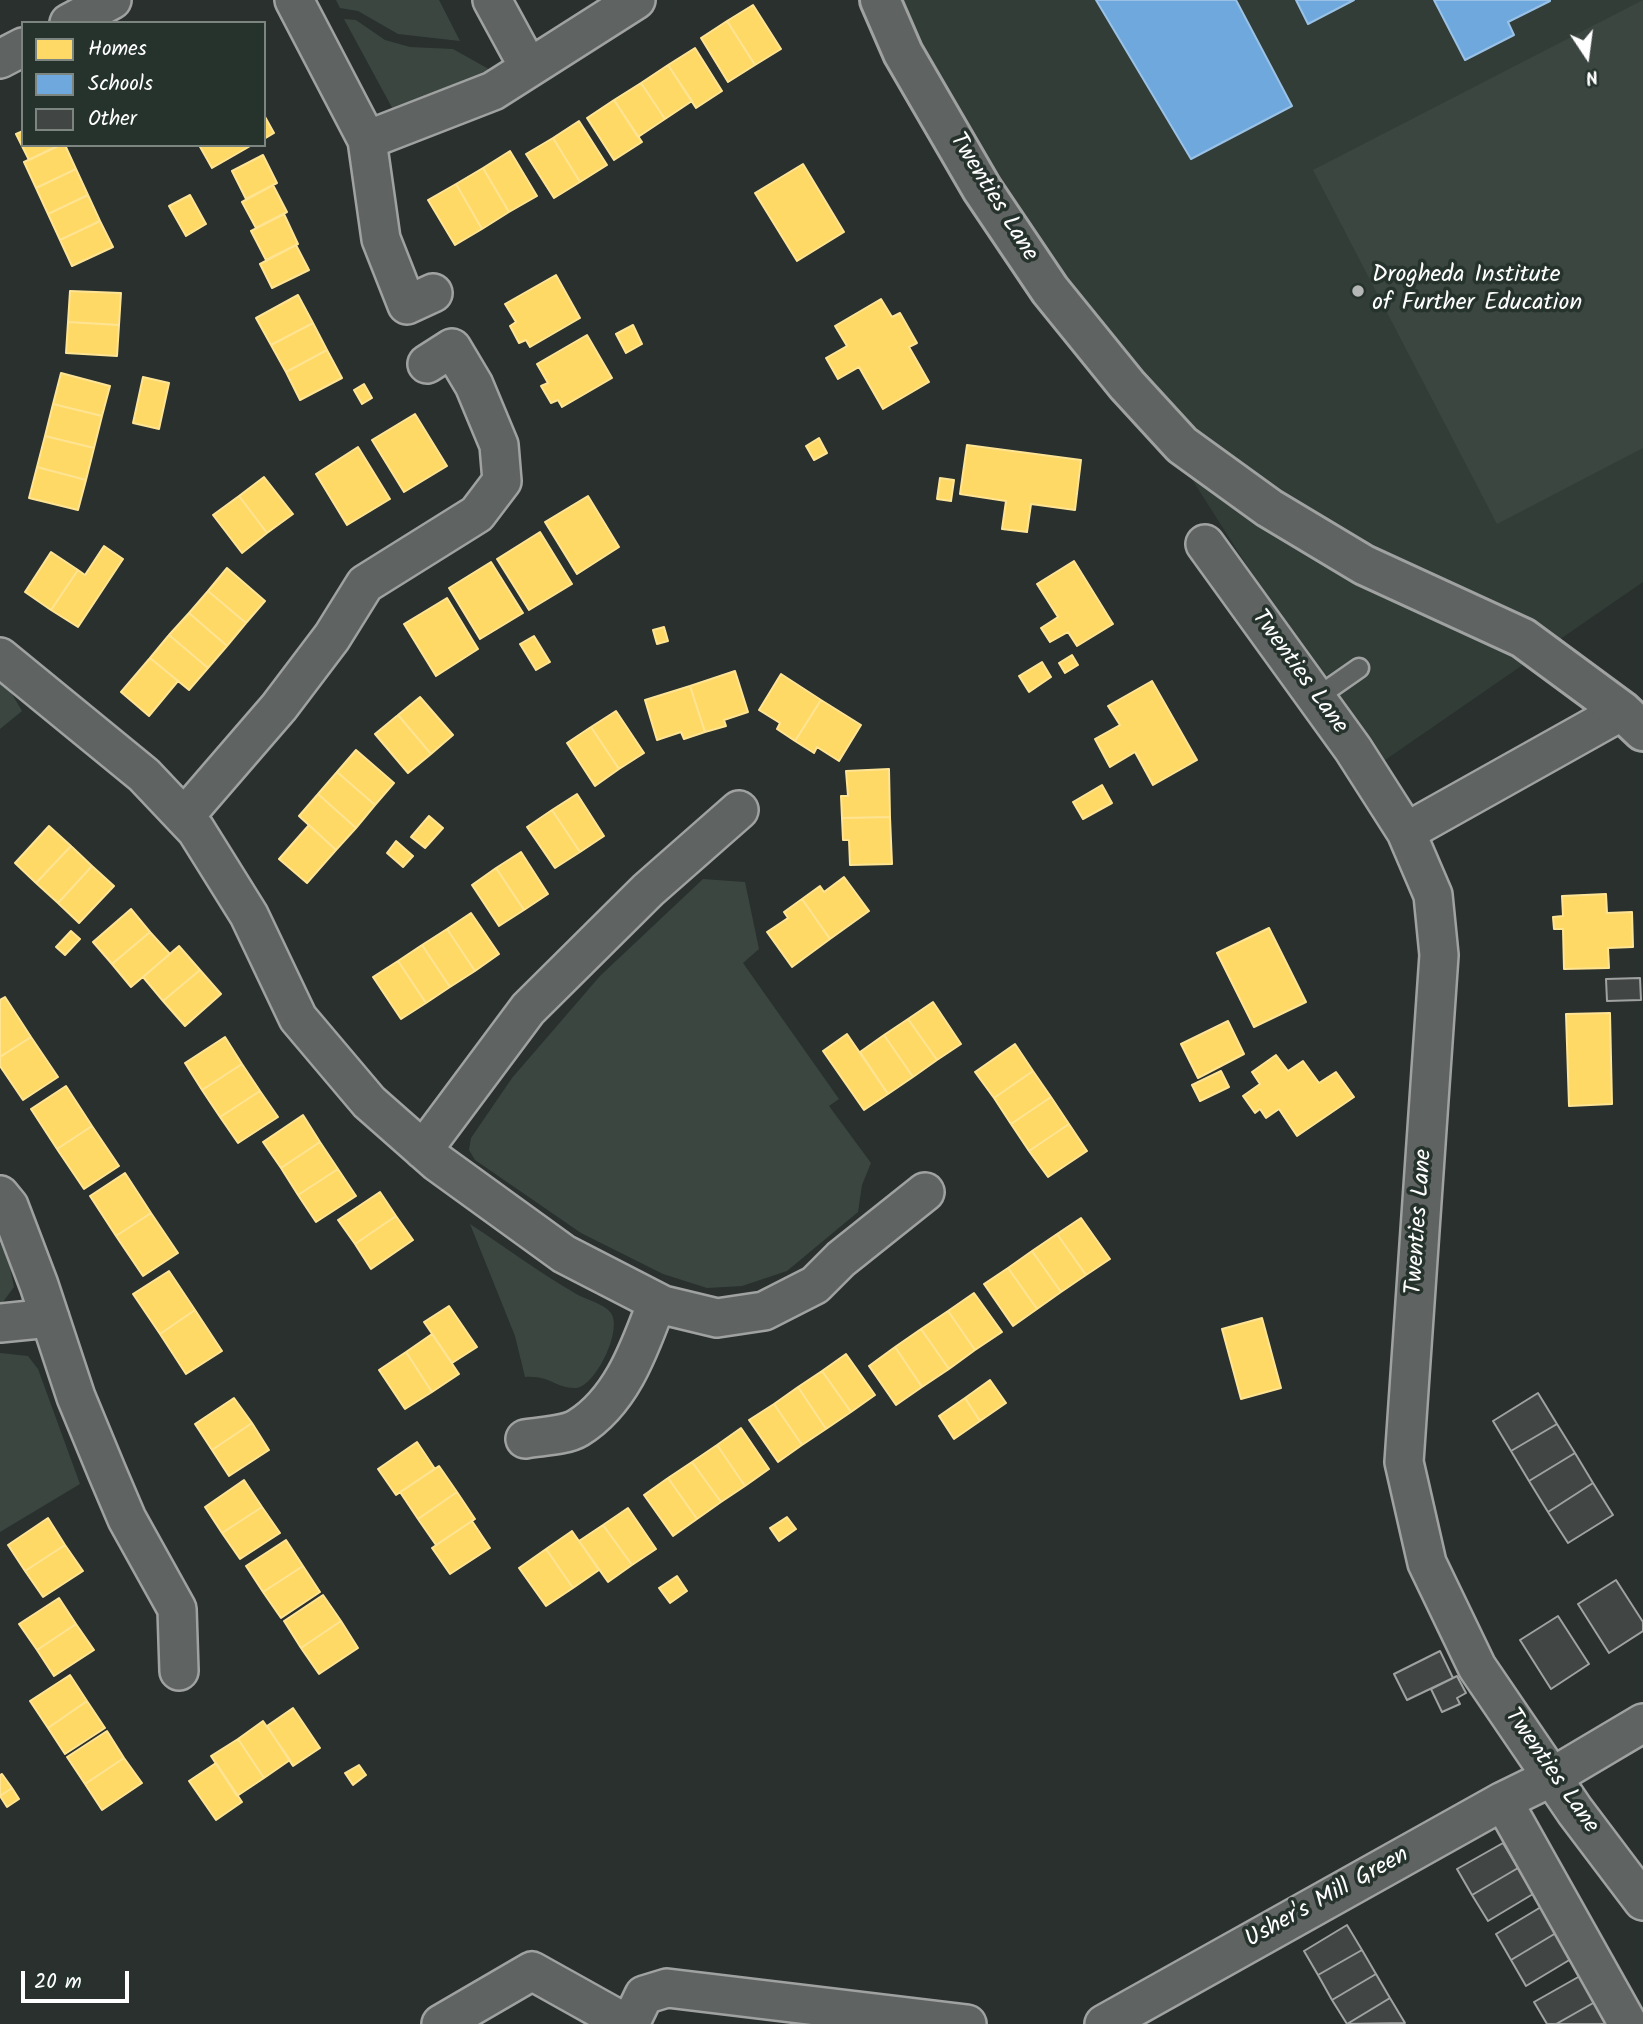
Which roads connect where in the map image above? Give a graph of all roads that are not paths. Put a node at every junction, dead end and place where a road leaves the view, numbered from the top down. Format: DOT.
graph roads {
  1 [pos="112,0"];
  2 [pos="294,0"];
  3 [pos="492,0"];
  4 [pos="636,0"];
  5 [pos="880,0"];
  6 [pos="73,21"];
  7 [pos="21,48"];
  8 [pos="0,59"];
  9 [pos="529,68"];
  10 [pos="368,140"];
  11 [pos="433,293"];
  12 [pos="427,364"];
  13 [pos="1205,544"];
  14 [pos="0,657"];
  15 [pos="1359,668"];
  16 [pos="1316,698"];
  17 [pos="1633,721"];
  18 [pos="738,810"];
  19 [pos="184,817"];
  20 [pos="1406,832"];
  21 [pos="423,1150"];
  22 [pos="925,1192"];
  23 [pos="0,1195"];
  24 [pos="657,1302"];
  25 [pos="50,1318"];
  26 [pos="0,1323"];
  27 [pos="526,1439"];
  28 [pos="179,1671"];
  29 [pos="1643,1723"];
  30 [pos="1552,1777"];
  31 [pos="1503,1801"];
  32 [pos="1643,1901"];
  33 [pos="441,2024"];
  34 [pos="629,2024"];
  35 [pos="967,2024"];
  36 [pos="1104,2024"];
  37 [pos="1628,2024"];
  1 -- 6 [label="street"];
  2 -- 10 [label="street"];
  3 -- 9 [label="street"];
  4 -- 9 [label="street"];
  5 -- 17 [label="street, Twenties Lane"];
  7 -- 8 [label="street"];
  9 -- 10 [label="street"];
  10 -- 11 [label="street"];
  12 -- 19 [label="street"];
  13 -- 16 [label="street, Twenties Lane"];
  14 -- 19 [label="street"];
  15 -- 16 [label="lane"];
  16 -- 20 [label="street, Twenties Lane"];
  17 -- 20 [label="street"];
  18 -- 21 [label="street"];
  19 -- 21 [label="street"];
  20 -- 30 [label="street, Twenties Lane"];
  21 -- 24 [label="street"];
  22 -- 24 [label="street"];
  23 -- 25 [label="street"];
  24 -- 27 [label="street"];
  25 -- 26 [label="street"];
  25 -- 28 [label="street"];
  29 -- 30 [label="street, Usher's Mill Green"];
  30 -- 31 [label="street, Usher's Mill Green"];
  30 -- 32 [label="street, Twenties Lane"];
  31 -- 36 [label="street, Usher's Mill Green"];
  31 -- 37 [label="street"];
  33 -- 34 [label="street"];
  34 -- 35 [label="street"];
}
